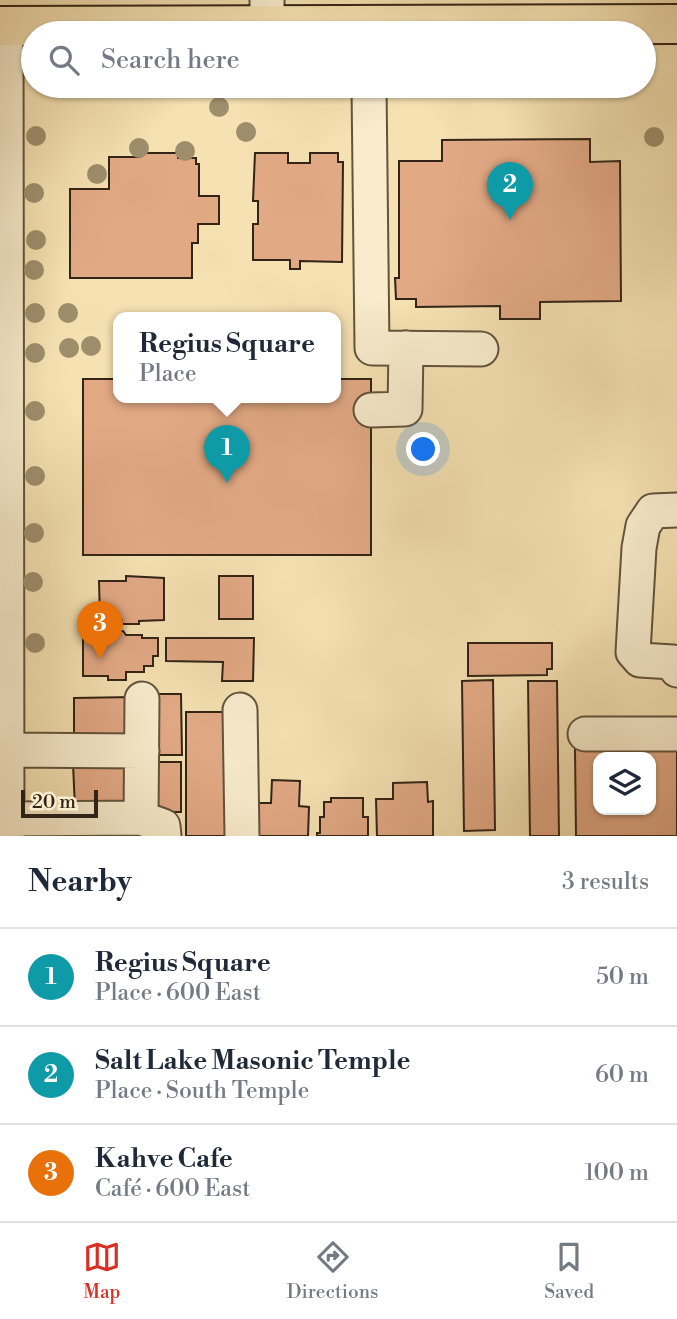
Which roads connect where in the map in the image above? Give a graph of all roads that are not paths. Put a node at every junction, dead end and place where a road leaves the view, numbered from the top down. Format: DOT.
graph roads {
  1 [pos="516,12"];
  2 [pos="267,13"];
  3 [pos="105,21"];
  4 [pos="318,21"];
  5 [pos="439,21"];
  6 [pos="648,21"];
  7 [pos="656,22"];
  8 [pos="677,23"];
  9 [pos="21,25"];
  10 [pos="3,26"];
  11 [pos="369,98"];
  12 [pos="406,348"];
  13 [pos="481,349"];
  14 [pos="3,379"];
  15 [pos="371,410"];
  16 [pos="677,510"];
  17 [pos="4,653"];
  18 [pos="677,670"];
  19 [pos="142,699"];
  20 [pos="240,710"];
  21 [pos="585,734"];
  22 [pos="677,734"];
  23 [pos="7,750"];
  24 [pos="142,751"];
  25 [pos="7,827"];
  26 [pos="152,827"];
  27 [pos="242,836"];
  1 -- 5 [label="main road"];
  1 -- 6 [label="main road"];
  2 -- 3 [label="main road"];
  2 -- 4 [label="main road"];
  7 -- 8 [label="main road"];
  9 -- 10 [label="main road"];
  10 -- 14 [label="street"];
  11 -- 12 [label="street"];
  12 -- 13 [label="street"];
  12 -- 15 [label="street"];
  14 -- 17 [label="street"];
  16 -- 18 [label="street"];
  17 -- 23 [label="street"];
  19 -- 24 [label="street"];
  20 -- 27 [label="street"];
  21 -- 22 [label="street"];
  23 -- 24 [label="street"];
  23 -- 25 [label="street"];
  24 -- 26 [label="street"];
  25 -- 26 [label="street"];
}
